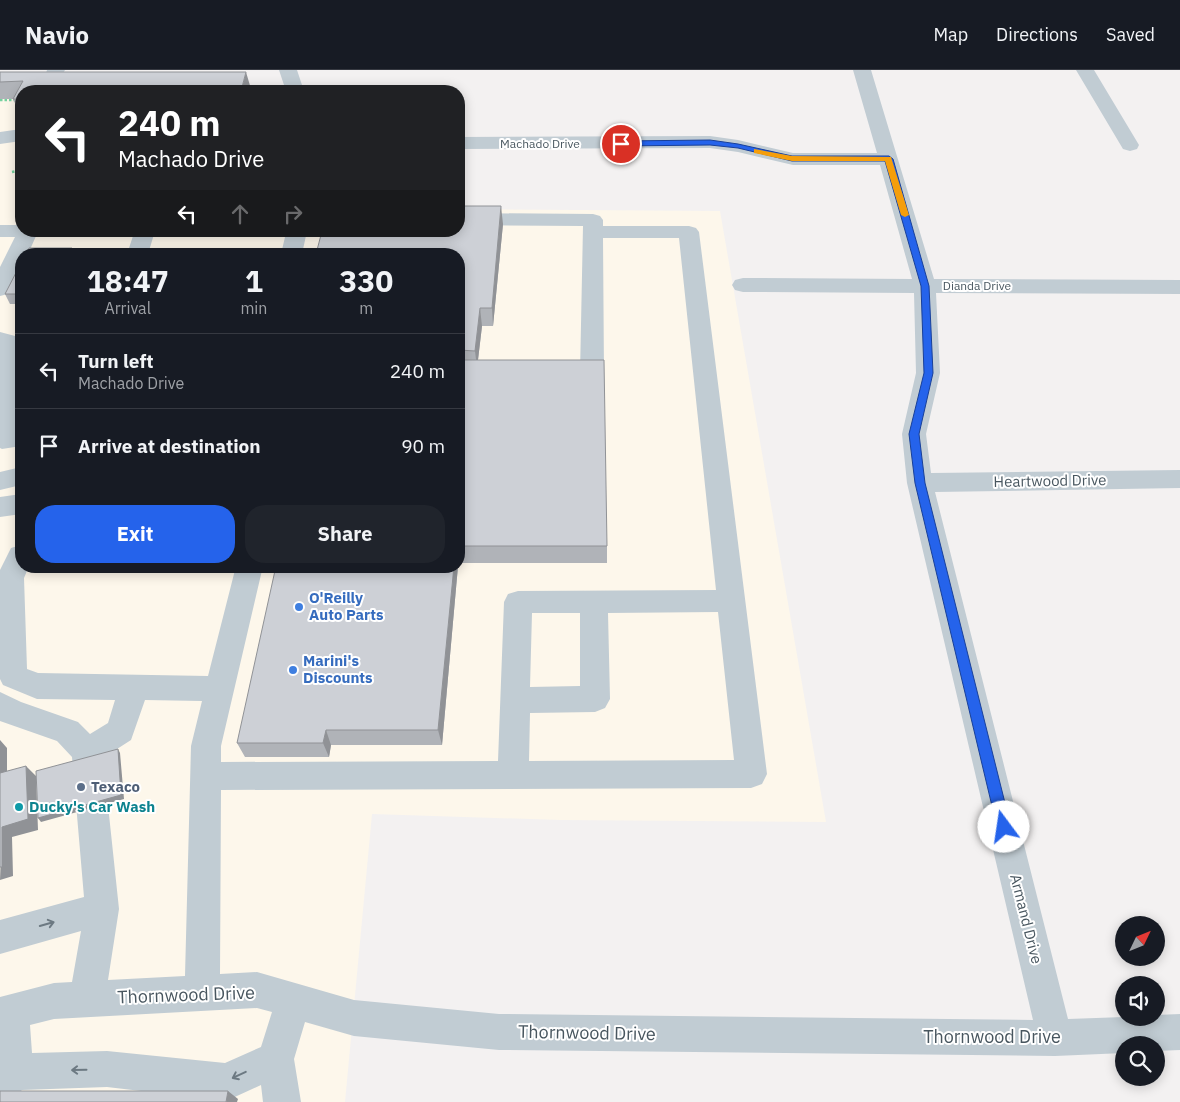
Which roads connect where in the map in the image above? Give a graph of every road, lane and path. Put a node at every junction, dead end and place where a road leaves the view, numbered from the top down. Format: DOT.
graph roads {
  1 [pos="3,70"];
  2 [pos="56,70"];
  3 [pos="288,70"];
  4 [pos="862,70"];
  5 [pos="1084,70"];
  6 [pos="0,76"];
  7 [pos="293,85"];
  8 [pos="0,100"];
  9 [pos="15,100"];
  10 [pos="15,136"];
  11 [pos="0,138"];
  12 [pos="465,143"];
  13 [pos="1130,145"];
  14 [pos="889,159"];
  15 [pos="15,171"];
  16 [pos="12,172"];
  17 [pos="465,219"];
  18 [pos="0,231"];
  19 [pos="15,231"];
  20 [pos="593,232"];
  21 [pos="15,258"];
  22 [pos="743,286"];
  23 [pos="925,286"];
  24 [pos="1180,287"];
  25 [pos="0,289"];
  26 [pos="10,341"];
  27 [pos="592,374"];
  28 [pos="14,375"];
  29 [pos="15,439"];
  30 [pos="15,477"];
  31 [pos="1180,479"];
  32 [pos="0,481"];
  33 [pos="920,483"];
  34 [pos="15,505"];
  35 [pos="0,507"];
  36 [pos="15,568"];
  37 [pos="248,573"];
  38 [pos="731,601"];
  39 [pos="594,602"];
  40 [pos="6,677"];
  41 [pos="71,686"];
  42 [pos="134,688"];
  43 [pos="219,689"];
  44 [pos="515,700"];
  45 [pos="0,705"];
  46 [pos="48,725"];
  47 [pos="87,752"];
  48 [pos="513,775"];
  49 [pos="205,776"];
  50 [pos="102,908"];
  51 [pos="0,937"];
  52 [pos="202,992"];
  53 [pos="87,999"];
  54 [pos="293,1000"];
  55 [pos="6,1014"];
  56 [pos="1180,1032"];
  57 [pos="1055,1038"];
  58 [pos="276,1059"];
  59 [pos="8,1078"];
  60 [pos="282,1102"];
  1 -- 6 [label="street"];
  2 -- 6 [label="street"];
  3 -- 7 [label="street"];
  4 -- 14 [label="street, Armand Drive"];
  5 -- 13 [label="street"];
  8 -- 9 [label="path"];
  10 -- 11 [label="street"];
  12 -- 14 [label="street, Machado Drive"];
  14 -- 23 [label="street, Armand Drive"];
  15 -- 16 [label="path"];
  17 -- 20 [label="street"];
  18 -- 19 [label="street"];
  20 -- 27 [label="street"];
  20 -- 38 [label="street"];
  21 -- 25 [label="street"];
  22 -- 23 [label="street, Dianda Drive"];
  23 -- 24 [label="street, Dianda Drive"];
  23 -- 33 [label="street, Armand Drive"];
  26 -- 28 [label="street"];
  28 -- 29 [label="street"];
  30 -- 32 [label="street"];
  31 -- 33 [label="street, Heartwood Drive"];
  33 -- 57 [label="street, Armand Drive"];
  34 -- 35 [label="street"];
  36 -- 40 [label="street"];
  37 -- 43 [label="street"];
  38 -- 39 [label="street"];
  38 -- 48 [label="street"];
  39 -- 44 [label="street"];
  39 -- 44 [label="street"];
  40 -- 41 [label="street"];
  41 -- 42 [label="street"];
  41 -- 46 [label="street"];
  42 -- 43 [label="street"];
  42 -- 47 [label="street"];
  43 -- 49 [label="street"];
  44 -- 48 [label="street"];
  45 -- 46 [label="street"];
  46 -- 47 [label="street"];
  47 -- 50 [label="street"];
  48 -- 49 [label="street"];
  49 -- 52 [label="street"];
  51 -- 50 [label="street, one-way"];
  50 -- 53 [label="street"];
  52 -- 53 [label="street, Thornwood Drive"];
  52 -- 54 [label="street, Thornwood Drive"];
  53 -- 55 [label="street, Thornwood Drive"];
  54 -- 57 [label="street, Thornwood Drive"];
  54 -- 58 [label="street"];
  55 -- 59 [label="street"];
  56 -- 57 [label="street, Thornwood Drive"];
  58 -- 59 [label="street, one-way"];
  58 -- 60 [label="street"];
}
